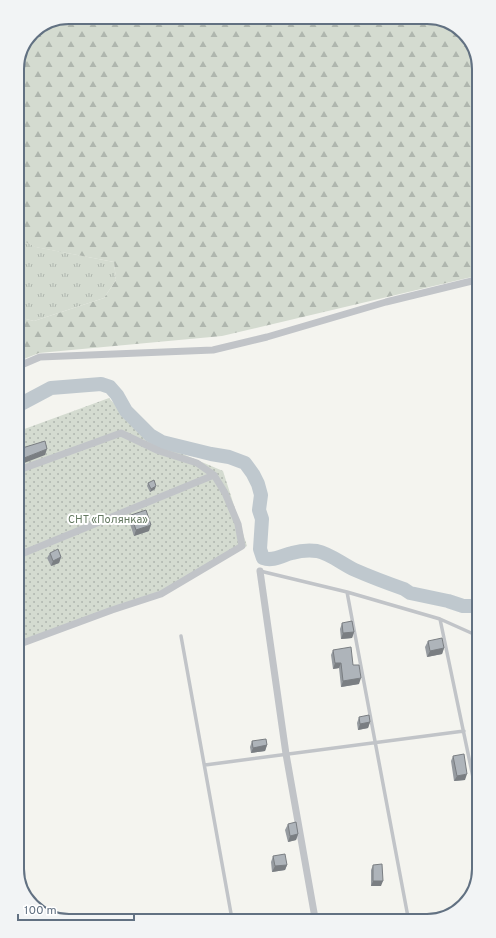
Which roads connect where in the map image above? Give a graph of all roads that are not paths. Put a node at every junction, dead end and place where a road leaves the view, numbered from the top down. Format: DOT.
graph roads {
  1 [pos="472,281"];
  2 [pos="24,364"];
  3 [pos="24,468"];
  4 [pos="214,475"];
  5 [pos="24,553"];
  6 [pos="260,571"];
  7 [pos="348,592"];
  8 [pos="440,619"];
  9 [pos="472,633"];
  10 [pos="181,636"];
  11 [pos="24,643"];
  12 [pos="464,730"];
  13 [pos="375,742"];
  14 [pos="286,754"];
  15 [pos="205,765"];
  16 [pos="472,771"];
  17 [pos="231,914"];
  18 [pos="313,914"];
  19 [pos="407,914"];
  1 -- 2 [label="street"];
  3 -- 4 [label="street"];
  4 -- 5 [label="street"];
  4 -- 11 [label="street"];
  6 -- 7 [label="lane"];
  6 -- 14 [label="street"];
  7 -- 8 [label="lane"];
  7 -- 13 [label="lane"];
  8 -- 9 [label="lane"];
  8 -- 12 [label="lane"];
  10 -- 15 [label="lane"];
  12 -- 13 [label="lane"];
  12 -- 16 [label="lane"];
  13 -- 14 [label="lane"];
  13 -- 19 [label="lane"];
  14 -- 15 [label="lane"];
  14 -- 18 [label="street"];
  15 -- 17 [label="lane"];
}
